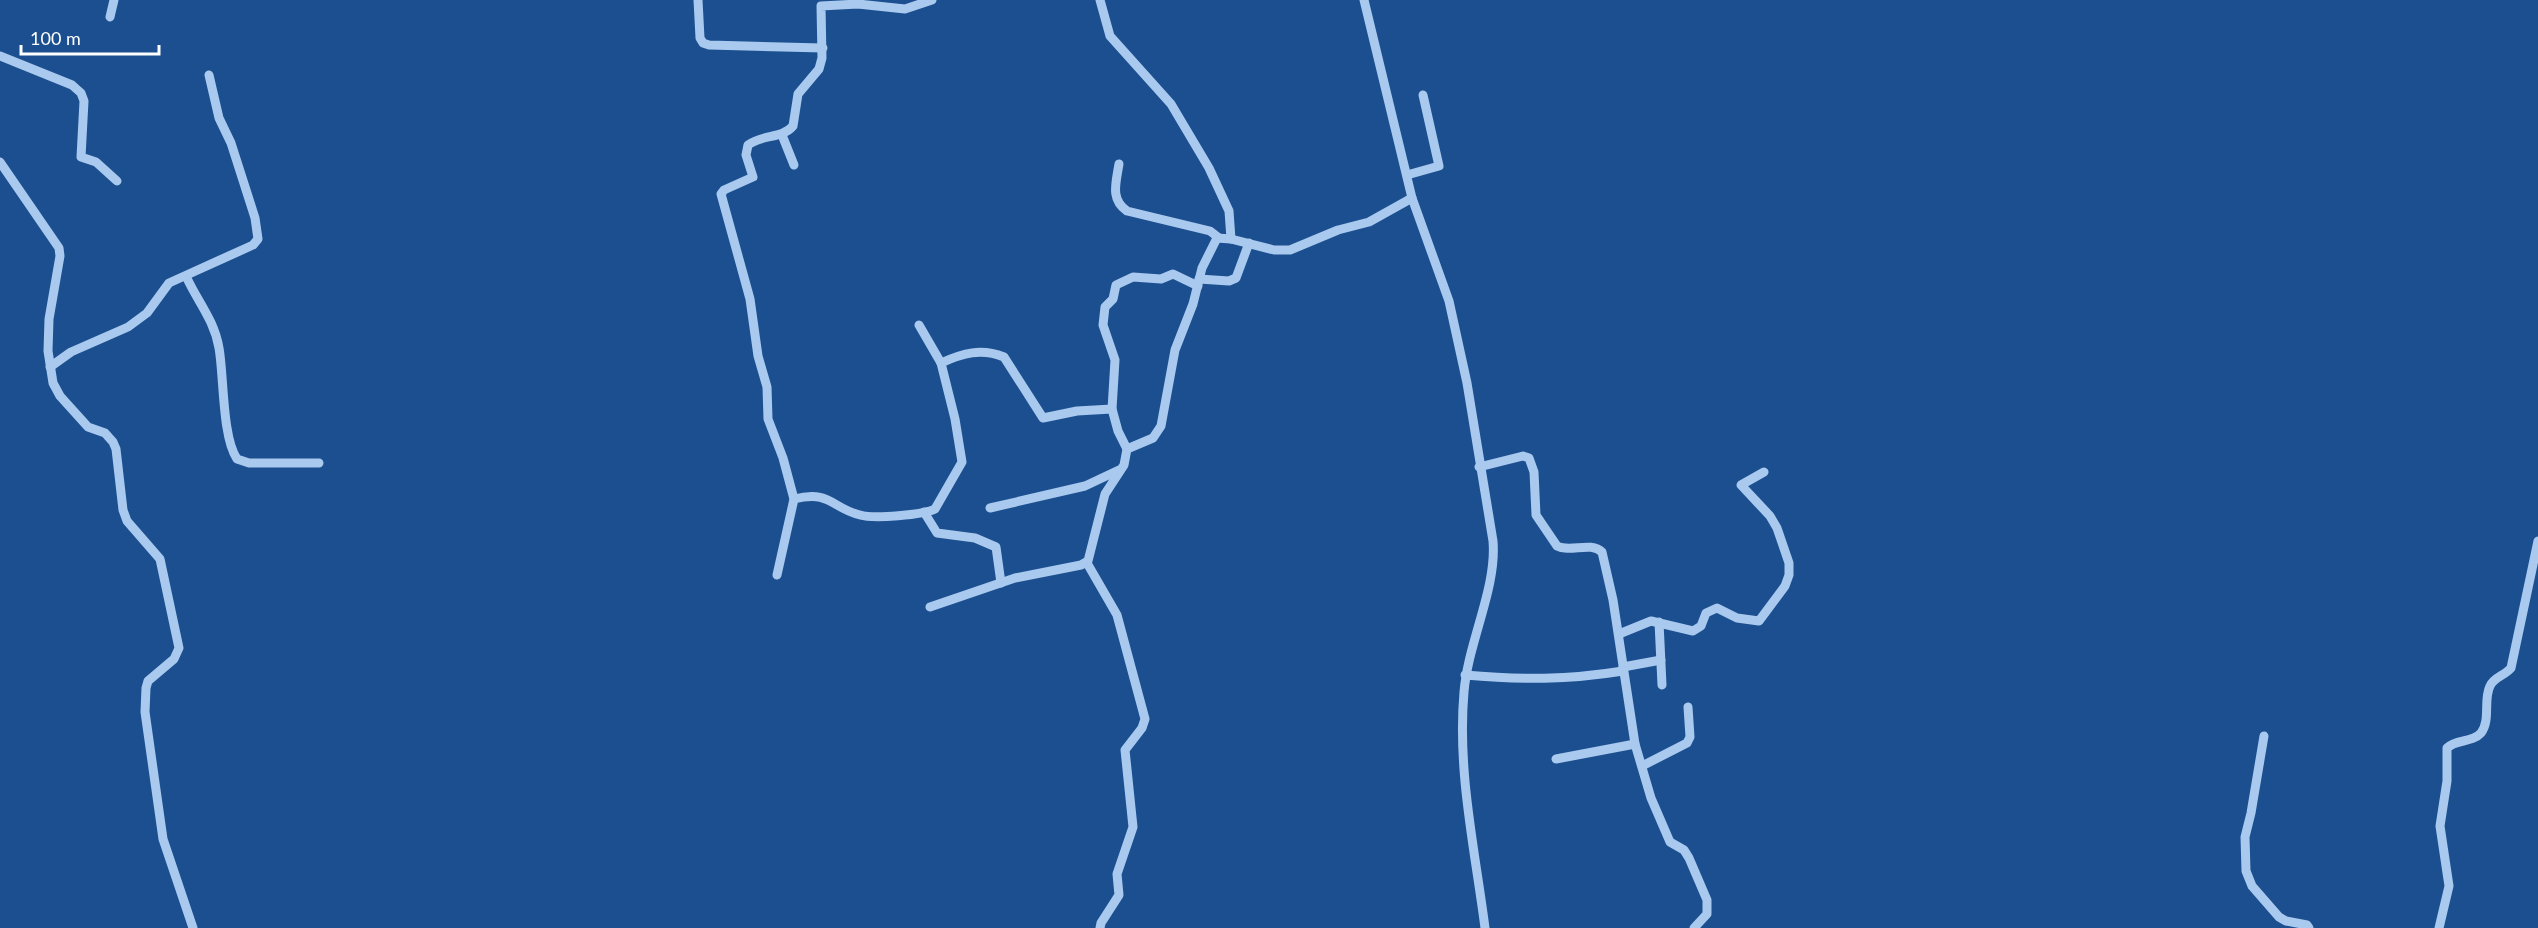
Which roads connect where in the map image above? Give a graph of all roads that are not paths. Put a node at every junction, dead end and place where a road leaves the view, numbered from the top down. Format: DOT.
graph roads {
  1 [pos="114,0"];
  2 [pos="698,0"];
  3 [pos="932,0"];
  4 [pos="1100,0"];
  5 [pos="1364,0"];
  6 [pos="110,17"];
  7 [pos="823,48"];
  8 [pos="0,56"];
  9 [pos="209,75"];
  10 [pos="1423,95"];
  11 [pos="782,135"];
  12 [pos="0,162"];
  13 [pos="1119,164"];
  14 [pos="794,165"];
  15 [pos="1407,175"];
  16 [pos="117,181"];
  17 [pos="1412,198"];
  18 [pos="1219,238"];
  19 [pos="1231,239"];
  20 [pos="1249,243"];
  21 [pos="186,276"];
  22 [pos="1198,283"];
  23 [pos="920,325"];
  24 [pos="941,363"];
  25 [pos="50,367"];
  26 [pos="1112,409"];
  27 [pos="1127,449"];
  28 [pos="319,463"];
  29 [pos="1479,467"];
  30 [pos="1122,468"];
  31 [pos="1764,472"];
  32 [pos="794,499"];
  33 [pos="990,508"];
  34 [pos="924,512"];
  35 [pos="2538,541"];
  36 [pos="1087,563"];
  37 [pos="777,575"];
  38 [pos="1001,583"];
  39 [pos="930,607"];
  40 [pos="1659,622"];
  41 [pos="1619,634"];
  42 [pos="1660,660"];
  43 [pos="1623,669"];
  44 [pos="1466,675"];
  45 [pos="1662,685"];
  46 [pos="1688,707"];
  47 [pos="2264,736"];
  48 [pos="1635,744"];
  49 [pos="1556,759"];
  50 [pos="1642,766"];
  51 [pos="193,928"];
  52 [pos="1100,928"];
  53 [pos="1485,928"];
  54 [pos="1694,928"];
  55 [pos="2308,928"];
  56 [pos="2439,928"];
  1 -- 6 [label="street"];
  2 -- 7 [label="street"];
  3 -- 7 [label="street"];
  4 -- 19 [label="street"];
  5 -- 15 [label="street"];
  7 -- 11 [label="street"];
  8 -- 16 [label="street"];
  9 -- 21 [label="street"];
  10 -- 15 [label="street"];
  11 -- 14 [label="street"];
  11 -- 32 [label="street"];
  12 -- 25 [label="street"];
  13 -- 18 [label="street"];
  15 -- 17 [label="street"];
  17 -- 20 [label="street"];
  17 -- 29 [label="street"];
  18 -- 19 [label="street"];
  18 -- 22 [label="street"];
  19 -- 20 [label="street"];
  20 -- 22 [label="street"];
  21 -- 25 [label="street"];
  21 -- 28 [label="street"];
  22 -- 26 [label="street"];
  22 -- 27 [label="street"];
  23 -- 24 [label="street"];
  24 -- 26 [label="street"];
  24 -- 34 [label="street"];
  25 -- 51 [label="street"];
  26 -- 27 [label="street"];
  27 -- 30 [label="street"];
  29 -- 41 [label="street"];
  29 -- 44 [label="street"];
  30 -- 33 [label="street"];
  30 -- 36 [label="street"];
  31 -- 40 [label="street"];
  32 -- 34 [label="street"];
  32 -- 37 [label="street"];
  34 -- 38 [label="street"];
  35 -- 56 [label="street"];
  36 -- 38 [label="street"];
  36 -- 52 [label="street"];
  38 -- 39 [label="street"];
  40 -- 41 [label="street"];
  40 -- 42 [label="street"];
  41 -- 43 [label="street"];
  42 -- 43 [label="street"];
  42 -- 45 [label="street"];
  43 -- 44 [label="street"];
  43 -- 48 [label="street"];
  44 -- 53 [label="street"];
  46 -- 50 [label="street"];
  47 -- 55 [label="street"];
  48 -- 49 [label="street"];
  48 -- 50 [label="street"];
  50 -- 54 [label="street"];
}
